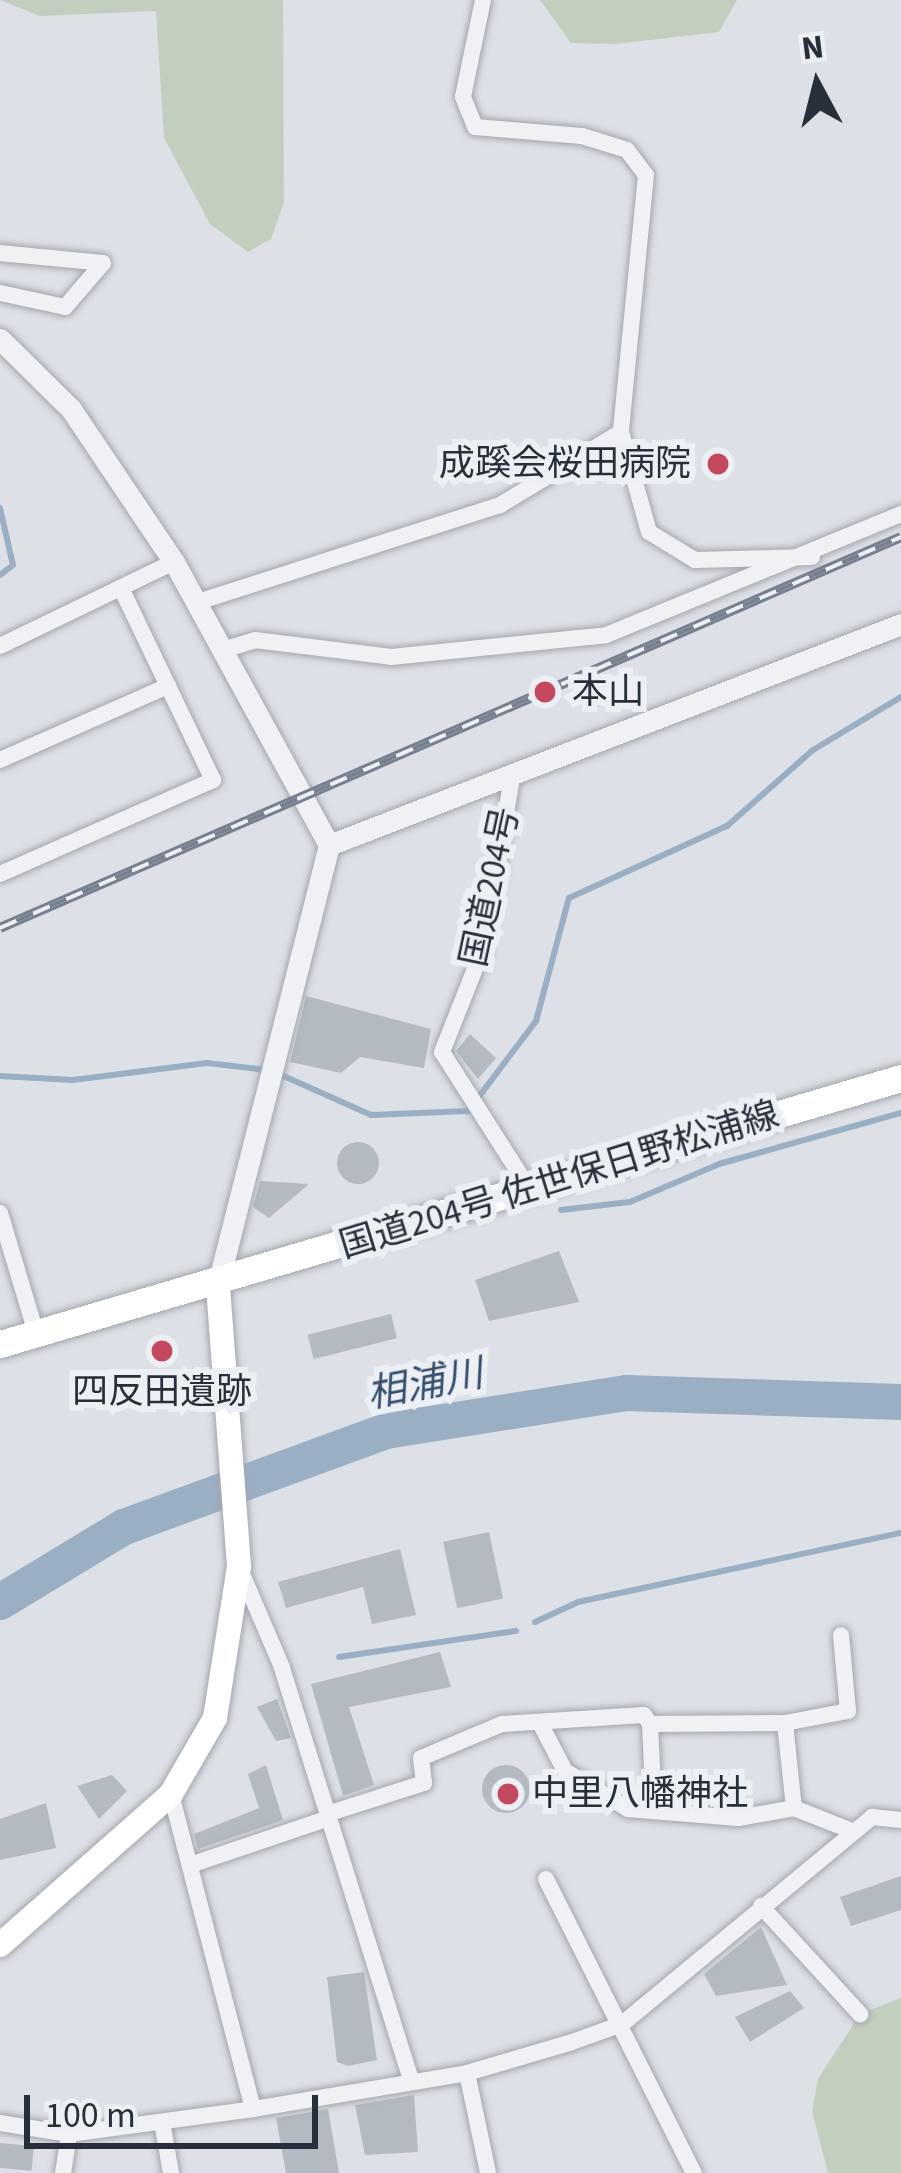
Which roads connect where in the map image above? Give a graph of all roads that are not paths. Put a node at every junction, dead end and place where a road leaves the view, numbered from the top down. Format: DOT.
graph roads {
  1 [pos="483,0"];
  2 [pos="0,253"];
  3 [pos="0,293"];
  4 [pos="0,340"];
  5 [pos="621,432"];
  6 [pos="901,514"];
  7 [pos="812,557"];
  8 [pos="174,562"];
  9 [pos="122,590"];
  10 [pos="198,602"];
  11 [pos="901,624"];
  12 [pos="0,646"];
  13 [pos="226,649"];
  14 [pos="168,686"];
  15 [pos="0,760"];
  16 [pos="513,772"];
  17 [pos="329,845"];
  18 [pos="0,874"];
  19 [pos="901,1078"];
  20 [pos="528,1187"];
  21 [pos="0,1213"];
  22 [pos="218,1284"];
  23 [pos="37,1334"];
  24 [pos="0,1344"];
  25 [pos="239,1566"];
  26 [pos="841,1635"];
  27 [pos="540,1723"];
  28 [pos="785,1723"];
  29 [pos="650,1724"];
  30 [pos="172,1794"];
  31 [pos="794,1808"];
  32 [pos="654,1809"];
  33 [pos="328,1816"];
  34 [pos="901,1820"];
  35 [pos="852,1832"];
  36 [pos="190,1865"];
  37 [pos="546,1879"];
  38 [pos="761,1906"];
  39 [pos="0,1945"];
  40 [pos="860,2014"];
  41 [pos="622,2024"];
  42 [pos="466,2073"];
  43 [pos="411,2080"];
  44 [pos="253,2109"];
  45 [pos="162,2122"];
  46 [pos="0,2123"];
  47 [pos="69,2134"];
  48 [pos="63,2173"];
  49 [pos="171,2173"];
  50 [pos="488,2173"];
  51 [pos="694,2173"];
  1 -- 5 [label="street"];
  2 -- 3 [label="street"];
  4 -- 8 [label="street"];
  5 -- 7 [label="street"];
  5 -- 10 [label="street"];
  6 -- 7 [label="street"];
  7 -- 13 [label="street"];
  8 -- 9 [label="street"];
  8 -- 10 [label="street"];
  9 -- 12 [label="street"];
  9 -- 14 [label="street"];
  10 -- 13 [label="street"];
  11 -- 16 [label="street"];
  13 -- 17 [label="street"];
  14 -- 15 [label="street"];
  14 -- 18 [label="street"];
  16 -- 17 [label="street"];
  16 -- 20 [label="street, 国道204号"];
  17 -- 22 [label="street"];
  19 -- 20 [label="highway, 国道204号 佐世保日野松浦線"];
  20 -- 22 [label="highway, 国道204号 佐世保日野松浦線"];
  21 -- 23 [label="street"];
  22 -- 23 [label="highway"];
  22 -- 25 [label="main road"];
  23 -- 24 [label="highway"];
  25 -- 30 [label="main road"];
  25 -- 33 [label="street"];
  26 -- 28 [label="street"];
  27 -- 29 [label="street"];
  27 -- 32 [label="street"];
  27 -- 33 [label="street"];
  28 -- 29 [label="street"];
  28 -- 31 [label="street"];
  29 -- 32 [label="street"];
  30 -- 36 [label="street"];
  30 -- 39 [label="main road"];
  31 -- 32 [label="street"];
  31 -- 35 [label="street"];
  33 -- 36 [label="street"];
  33 -- 43 [label="street"];
  34 -- 35 [label="street"];
  35 -- 38 [label="street"];
  36 -- 44 [label="street"];
  37 -- 41 [label="street"];
  38 -- 40 [label="street"];
  38 -- 41 [label="street"];
  41 -- 42 [label="street"];
  41 -- 51 [label="street"];
  42 -- 43 [label="street"];
  42 -- 50 [label="street"];
  43 -- 44 [label="street"];
  44 -- 45 [label="street"];
  45 -- 47 [label="street"];
  45 -- 49 [label="street"];
  46 -- 47 [label="street"];
  47 -- 48 [label="street"];
}
